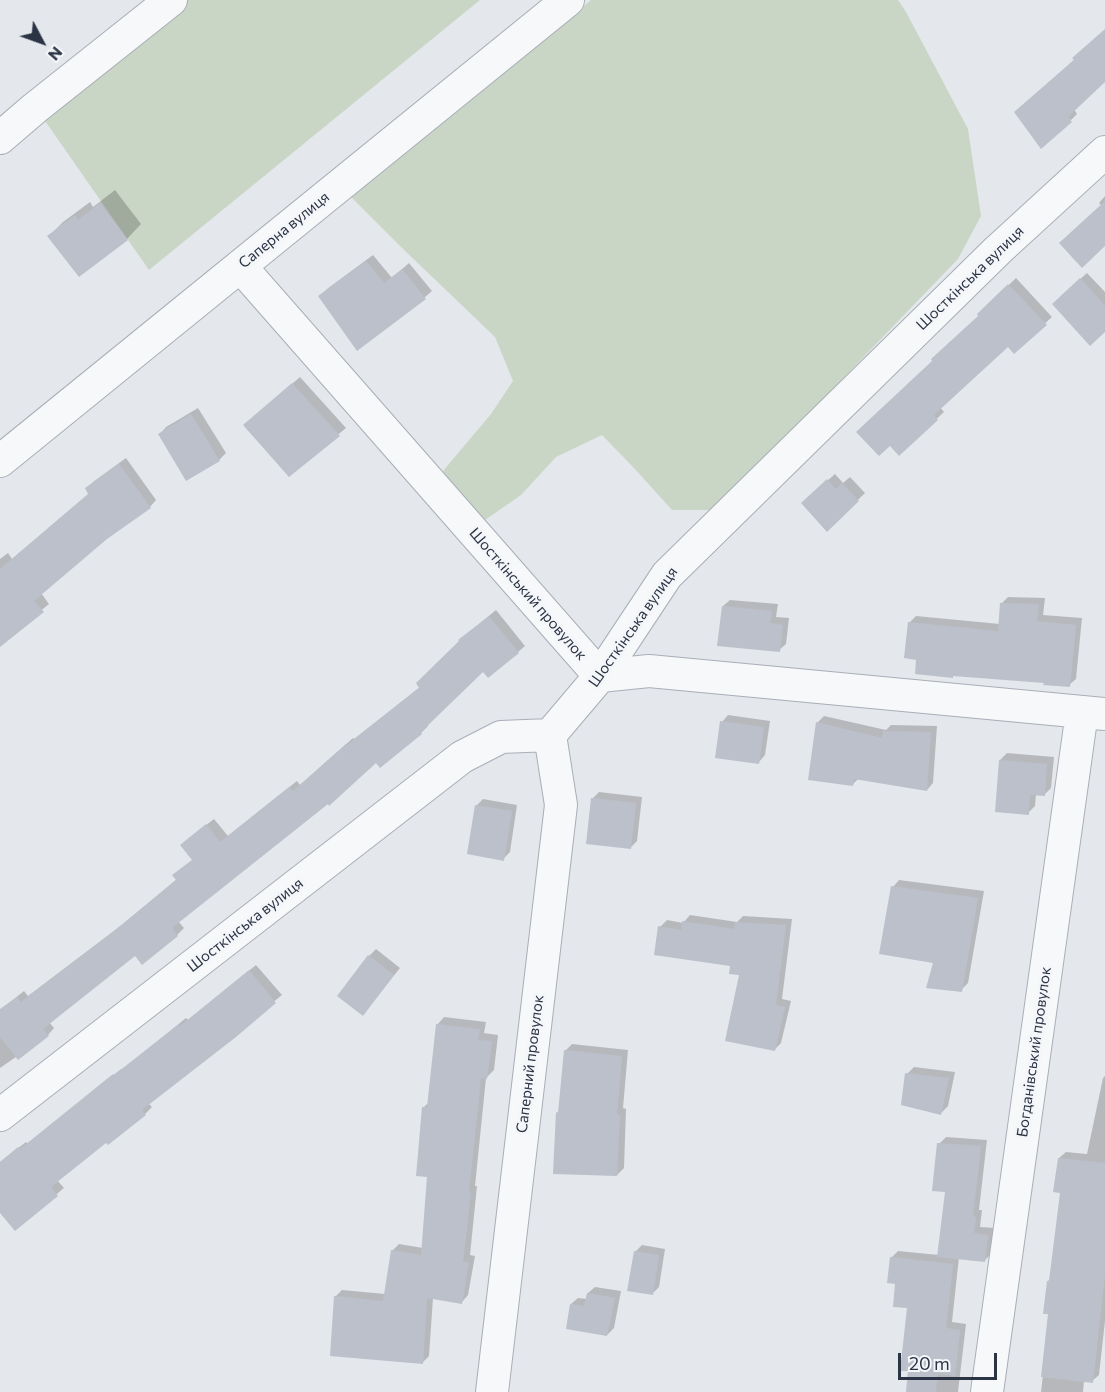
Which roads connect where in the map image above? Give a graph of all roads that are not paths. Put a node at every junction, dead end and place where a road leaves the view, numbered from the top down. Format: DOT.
graph roads {
  1 [pos="171,0"];
  2 [pos="568,0"];
  3 [pos="0,138"];
  4 [pos="1105,152"];
  5 [pos="240,266"];
  6 [pos="0,461"];
  7 [pos="600,676"];
  8 [pos="1094,713"];
  9 [pos="550,735"];
  10 [pos="0,1115"];
  11 [pos="492,1392"];
  12 [pos="987,1392"];
  1 -- 3 [label="street"];
  2 -- 5 [label="street, Саперна вулиця"];
  4 -- 7 [label="street, Шосткінська вулиця"];
  5 -- 6 [label="street, Саперна вулиця"];
  5 -- 7 [label="street, Шосткінський провулок"];
  7 -- 8 [label="street"];
  7 -- 9 [label="street, Шосткінська вулиця"];
  8 -- 12 [label="street, Богданівський провулок"];
  9 -- 10 [label="street, Шосткінська вулиця"];
  9 -- 11 [label="street, Саперний провулок"];
}
